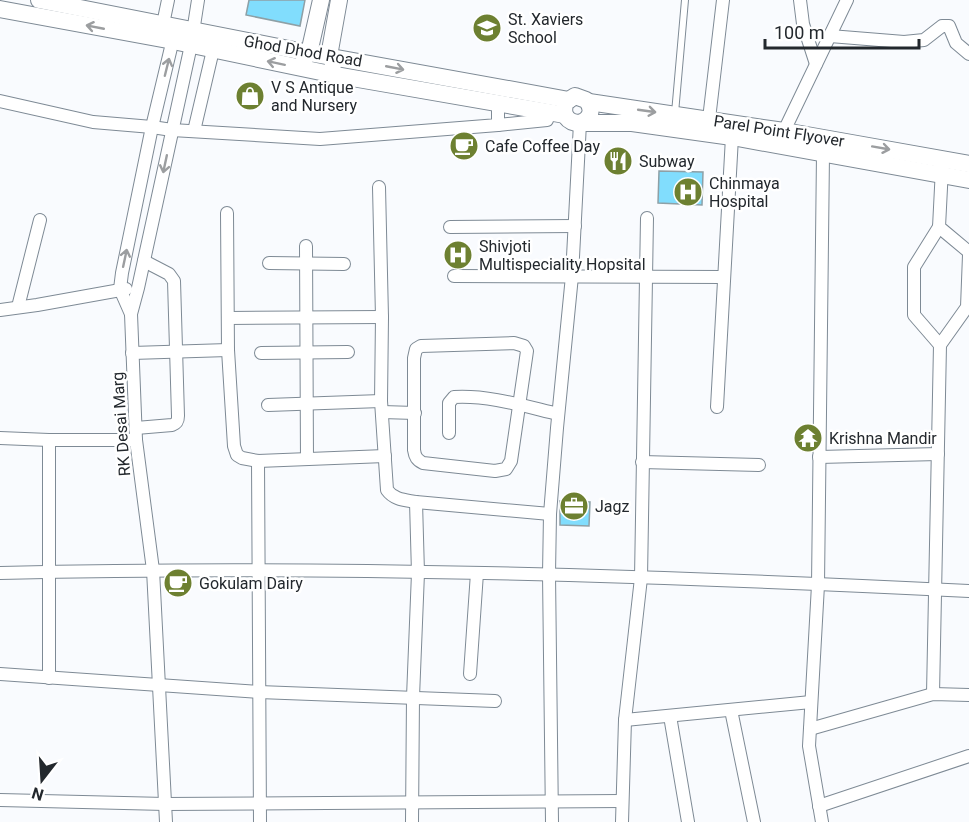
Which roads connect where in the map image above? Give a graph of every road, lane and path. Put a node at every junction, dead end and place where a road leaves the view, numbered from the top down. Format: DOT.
graph roads {
  1 [pos="39,0"];
  2 [pos="168,0"];
  3 [pos="198,0"];
  4 [pos="321,0"];
  5 [pos="339,0"];
  6 [pos="685,0"];
  7 [pos="723,0"];
  8 [pos="800,0"];
  9 [pos="847,0"];
  10 [pos="88,5"];
  11 [pos="0,9"];
  12 [pos="171,31"];
  13 [pos="830,36"];
  14 [pos="192,38"];
  15 [pos="213,50"];
  16 [pos="969,54"];
  17 [pos="329,56"];
  18 [pos="308,61"];
  19 [pos="816,64"];
  20 [pos="326,73"];
  21 [pos="0,101"];
  22 [pos="589,102"];
  23 [pos="498,103"];
  24 [pos="561,109"];
  25 [pos="675,115"];
  26 [pos="709,120"];
  27 [pos="580,123"];
  28 [pos="498,125"];
  29 [pos="152,127"];
  30 [pos="172,130"];
  31 [pos="784,130"];
  32 [pos="194,131"];
  33 [pos="732,137"];
  34 [pos="822,154"];
  35 [pos="969,164"];
  36 [pos="942,167"];
  37 [pos="969,180"];
  38 [pos="379,187"];
  39 [pos="227,213"];
  40 [pos="647,218"];
  41 [pos="40,219"];
  42 [pos="575,226"];
  43 [pos="450,227"];
  44 [pos="939,227"];
  45 [pos="306,246"];
  46 [pos="969,254"];
  47 [pos="144,261"];
  48 [pos="269,263"];
  49 [pos="306,263"];
  50 [pos="344,264"];
  51 [pos="454,276"];
  52 [pos="572,276"];
  53 [pos="646,277"];
  54 [pos="724,277"];
  55 [pos="138,288"];
  56 [pos="120,289"];
  57 [pos="18,307"];
  58 [pos="0,310"];
  59 [pos="131,314"];
  60 [pos="382,317"];
  61 [pos="228,318"];
  62 [pos="307,318"];
  63 [pos="940,345"];
  64 [pos="228,350"];
  65 [pos="176,352"];
  66 [pos="307,352"];
  67 [pos="348,352"];
  68 [pos="132,353"];
  69 [pos="261,353"];
  70 [pos="306,403"];
  71 [pos="268,405"];
  72 [pos="519,405"];
  73 [pos="382,407"];
  74 [pos="717,407"];
  75 [pos="415,413"];
  76 [pos="558,414"];
  77 [pos="449,432"];
  78 [pos="136,434"];
  79 [pos="0,438"];
  80 [pos="49,441"];
  81 [pos="938,454"];
  82 [pos="385,456"];
  83 [pos="819,457"];
  84 [pos="307,459"];
  85 [pos="258,461"];
  86 [pos="642,462"];
  87 [pos="759,465"];
  88 [pos="416,502"];
  89 [pos="550,514"];
  90 [pos="153,570"];
  91 [pos="258,571"];
  92 [pos="50,572"];
  93 [pos="0,573"];
  94 [pos="418,573"];
  95 [pos="477,573"];
  96 [pos="549,574"];
  97 [pos="641,578"];
  98 [pos="818,585"];
  99 [pos="935,590"];
  100 [pos="969,591"];
  101 [pos="0,674"];
  102 [pos="470,674"];
  103 [pos="49,678"];
  104 [pos="159,684"];
  105 [pos="259,692"];
  106 [pos="933,694"];
  107 [pos="969,695"];
  108 [pos="413,697"];
  109 [pos="495,701"];
  110 [pos="811,702"];
  111 [pos="732,710"];
  112 [pos="670,716"];
  113 [pos="625,720"];
  114 [pos="810,729"];
  115 [pos="969,756"];
  116 [pos="0,800"];
  117 [pos="622,801"];
  118 [pos="552,802"];
  119 [pos="412,803"];
  120 [pos="165,804"];
  121 [pos="260,804"];
  122 [pos="819,806"];
  123 [pos="166,822"];
  124 [pos="260,822"];
  125 [pos="412,822"];
  126 [pos="552,822"];
  127 [pos="622,822"];
  128 [pos="688,822"];
  129 [pos="754,822"];
  130 [pos="822,822"];
  1 -- 10 [label="main road"];
  2 -- 12 [label="street"];
  3 -- 14 [label="street, RK Desai Marg"];
  4 -- 18 [label="main road"];
  5 -- 17 [label="main road"];
  6 -- 25 [label="lane"];
  7 -- 26 [label="street"];
  8 -- 19 [label="street"];
  9 -- 13 [label="street"];
  10 -- 12 [label="main road"];
  12 -- 11 [label="main road, one-way"];
  12 -- 14 [label="main road"];
  29 -- 12 [label="street, one-way"];
  13 -- 16 [label="street"];
  13 -- 19 [label="street"];
  14 -- 15 [label="main road"];
  14 -- 18 [label="main road, Ghod Dhod Road"];
  14 -- 30 [label="street, RK Desai Marg"];
  18 -- 15 [label="main road, one-way"];
  15 -- 32 [label="street"];
  17 -- 18 [label="main road, Ghod Dhod Road"];
  17 -- 20 [label="main road"];
  17 -- 24 [label="main road, Ghod Dhod Road, one-way"];
  18 -- 20 [label="main road"];
  19 -- 31 [label="street"];
  20 -- 23 [label="main road"];
  21 -- 29 [label="street"];
  22 -- 24 [label="main road, Ghod Dhod Road"];
  22 -- 25 [label="main road, Parel Point Flyover, one-way"];
  22 -- 27 [label="main road"];
  23 -- 24 [label="main road"];
  23 -- 28 [label="street"];
  24 -- 27 [label="main road, Ghod Dhod Road"];
  24 -- 28 [label="street"];
  25 -- 26 [label="main road, Parel Point Flyover"];
  26 -- 31 [label="main road, Parel Point Flyover"];
  27 -- 33 [label="main road"];
  27 -- 42 [label="street"];
  28 -- 32 [label="street"];
  29 -- 30 [label="street"];
  56 -- 29 [label="street, one-way"];
  30 -- 32 [label="street"];
  30 -- 47 [label="street, RK Desai Marg, one-way"];
  31 -- 36 [label="main road, Parel Point Flyover, one-way"];
  33 -- 34 [label="main road"];
  33 -- 54 [label="street"];
  34 -- 36 [label="main road"];
  34 -- 83 [label="street"];
  35 -- 36 [label="main road, Parel Point Flyover"];
  36 -- 37 [label="main road"];
  36 -- 44 [label="street"];
  38 -- 60 [label="street"];
  39 -- 61 [label="street"];
  40 -- 53 [label="street"];
  41 -- 57 [label="street"];
  42 -- 43 [label="street"];
  42 -- 52 [label="street"];
  44 -- 46 [label="street"];
  44 -- 63 [label="street"];
  45 -- 49 [label="street"];
  46 -- 63 [label="street"];
  47 -- 55 [label="street, RK Desai Marg"];
  47 -- 65 [label="street"];
  48 -- 49 [label="street"];
  49 -- 50 [label="street"];
  49 -- 62 [label="street"];
  51 -- 52 [label="street"];
  52 -- 53 [label="street"];
  52 -- 76 [label="street"];
  53 -- 54 [label="street"];
  53 -- 86 [label="street"];
  54 -- 74 [label="street"];
  55 -- 56 [label="street"];
  55 -- 59 [label="street, RK Desai Marg"];
  56 -- 57 [label="street"];
  56 -- 59 [label="street"];
  57 -- 58 [label="street"];
  59 -- 68 [label="street, RK Desai Marg"];
  60 -- 62 [label="street"];
  60 -- 73 [label="street"];
  61 -- 62 [label="street"];
  61 -- 64 [label="street"];
  62 -- 66 [label="street"];
  63 -- 81 [label="street"];
  64 -- 65 [label="street"];
  64 -- 85 [label="street"];
  65 -- 68 [label="street"];
  65 -- 78 [label="street"];
  66 -- 67 [label="street"];
  66 -- 69 [label="street"];
  66 -- 70 [label="street"];
  68 -- 78 [label="street, RK Desai Marg"];
  70 -- 71 [label="street"];
  70 -- 73 [label="street"];
  70 -- 84 [label="street"];
  72 -- 75 [label="street"];
  72 -- 75 [label="street"];
  72 -- 76 [label="street"];
  72 -- 77 [label="street"];
  73 -- 75 [label="street"];
  73 -- 82 [label="street"];
  76 -- 89 [label="street"];
  78 -- 80 [label="street"];
  78 -- 90 [label="street, RK Desai Marg"];
  79 -- 80 [label="street"];
  80 -- 92 [label="street"];
  81 -- 83 [label="street"];
  81 -- 99 [label="street"];
  82 -- 84 [label="street"];
  82 -- 88 [label="street"];
  83 -- 98 [label="street"];
  84 -- 85 [label="street"];
  85 -- 91 [label="street"];
  86 -- 87 [label="street"];
  86 -- 97 [label="street"];
  88 -- 89 [label="street"];
  88 -- 94 [label="street"];
  89 -- 96 [label="street"];
  90 -- 91 [label="street"];
  90 -- 92 [label="street"];
  90 -- 104 [label="street, RK Desai Marg"];
  91 -- 94 [label="street"];
  91 -- 105 [label="street"];
  92 -- 93 [label="street"];
  92 -- 103 [label="street"];
  94 -- 95 [label="street"];
  94 -- 108 [label="street"];
  95 -- 96 [label="street"];
  95 -- 102 [label="street"];
  96 -- 97 [label="street"];
  96 -- 118 [label="street"];
  97 -- 98 [label="street"];
  97 -- 113 [label="street"];
  98 -- 99 [label="street"];
  98 -- 110 [label="street"];
  99 -- 100 [label="street"];
  99 -- 106 [label="street"];
  101 -- 103 [label="street"];
  103 -- 104 [label="street"];
  104 -- 105 [label="street"];
  104 -- 120 [label="street, RK Desai Marg"];
  105 -- 108 [label="street"];
  105 -- 121 [label="street"];
  106 -- 107 [label="street"];
  106 -- 114 [label="street"];
  108 -- 109 [label="street"];
  108 -- 119 [label="street"];
  110 -- 111 [label="street"];
  110 -- 114 [label="street"];
  111 -- 112 [label="street"];
  111 -- 129 [label="street"];
  112 -- 113 [label="street"];
  112 -- 128 [label="street"];
  113 -- 117 [label="street"];
  114 -- 122 [label="street"];
  115 -- 122 [label="street"];
  116 -- 120 [label="street"];
  117 -- 118 [label="street"];
  117 -- 127 [label="street"];
  118 -- 119 [label="street"];
  118 -- 126 [label="street"];
  119 -- 121 [label="street"];
  119 -- 125 [label="street"];
  120 -- 121 [label="street"];
  120 -- 123 [label="street, RK Desai Marg"];
  121 -- 124 [label="street"];
  122 -- 130 [label="street"];
}
